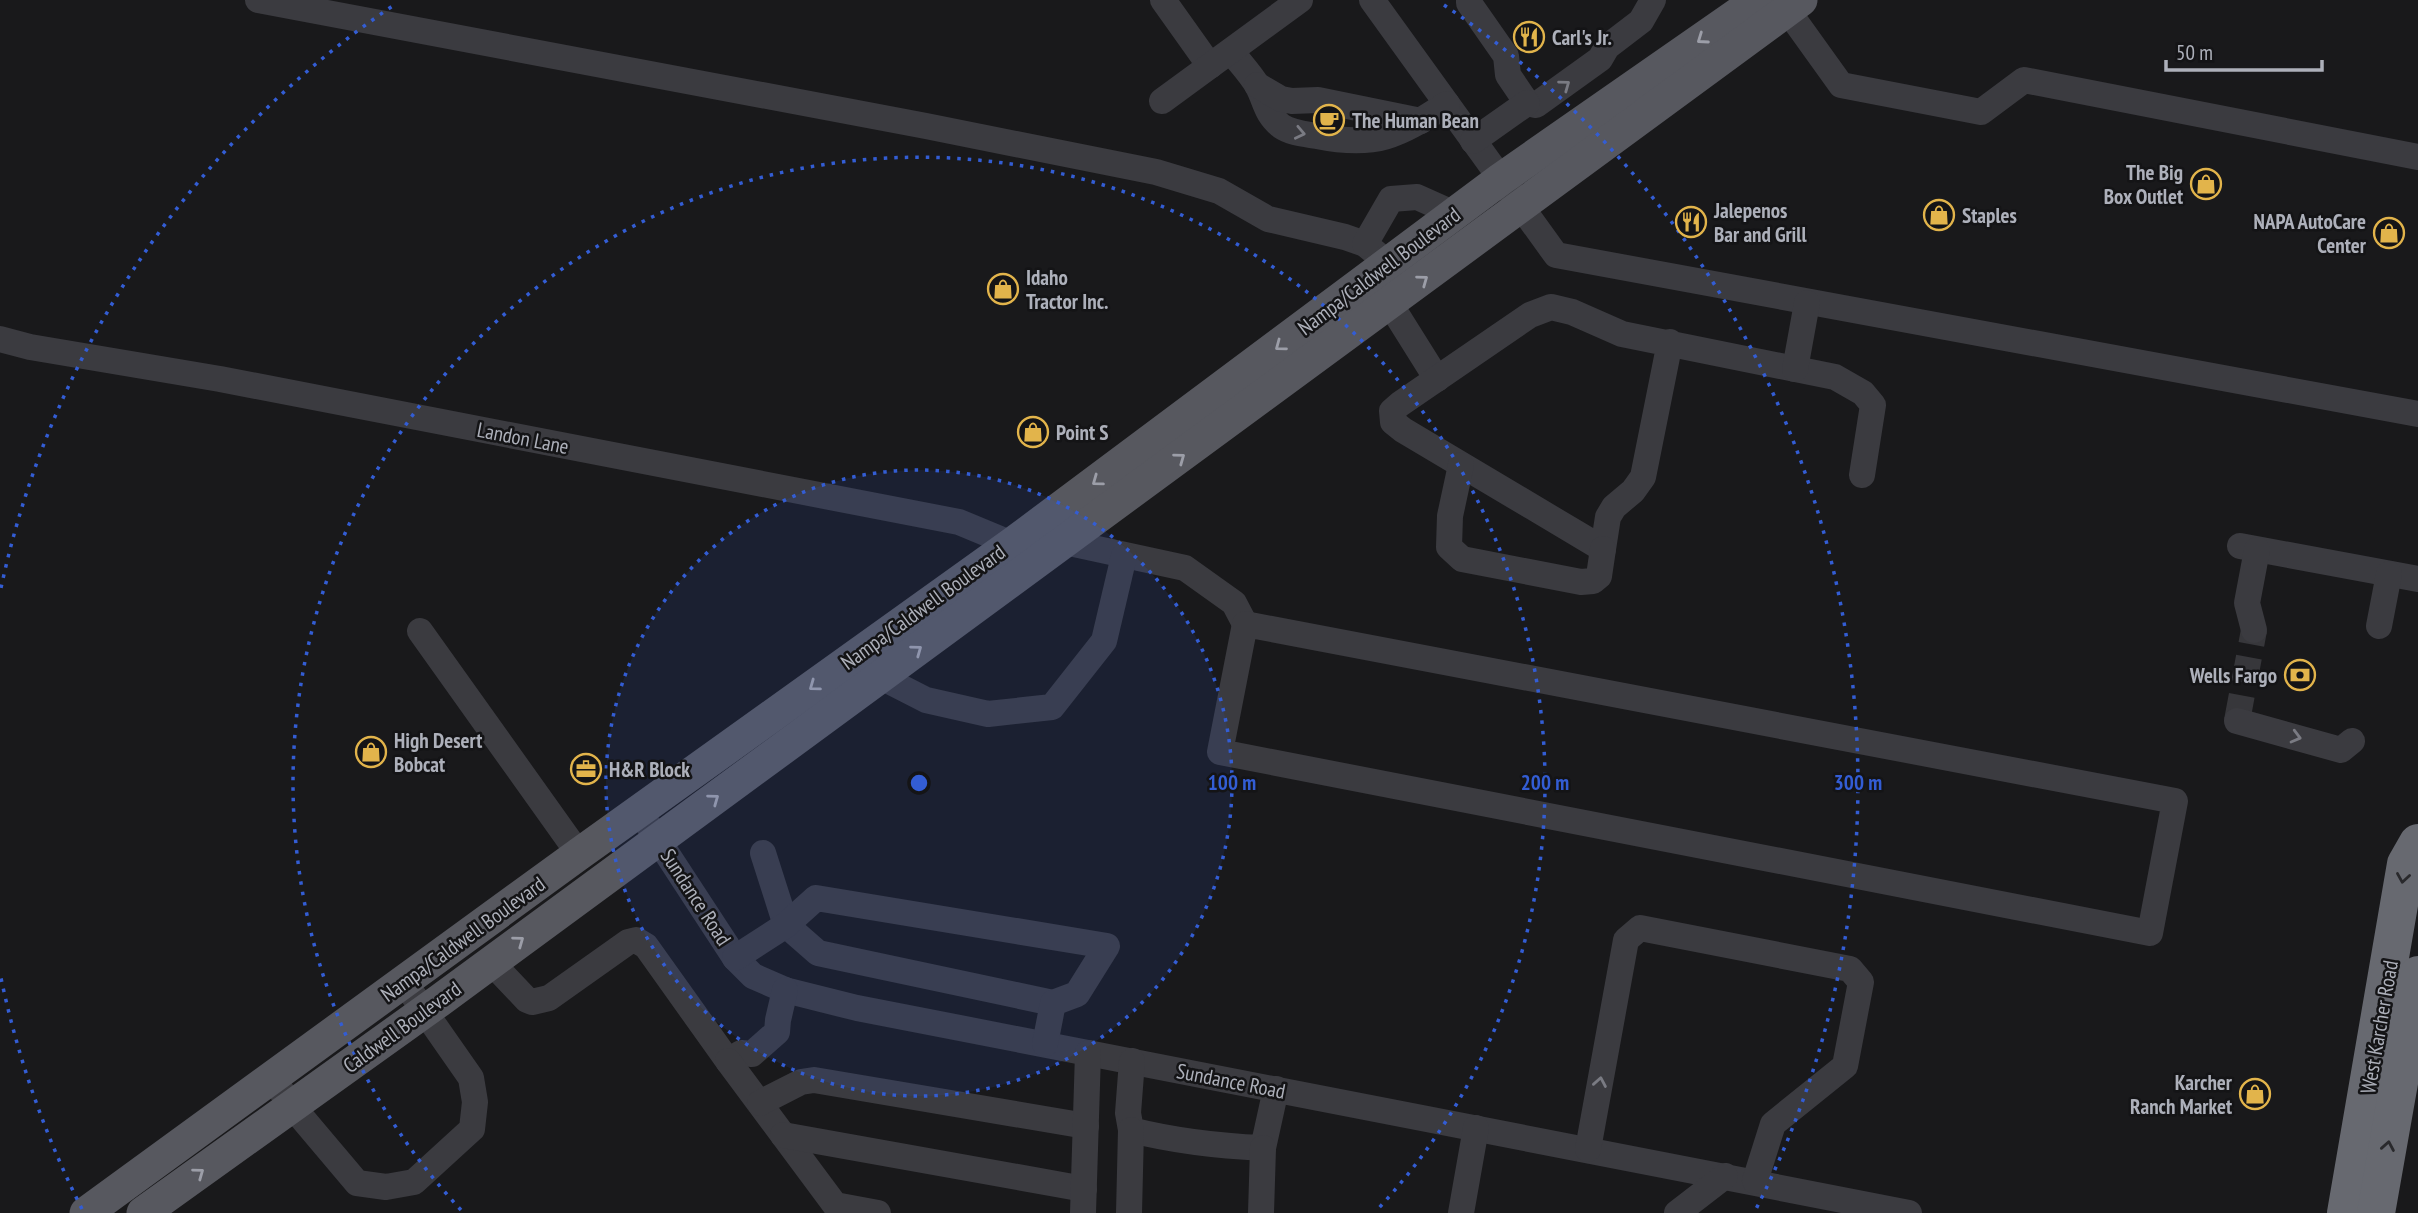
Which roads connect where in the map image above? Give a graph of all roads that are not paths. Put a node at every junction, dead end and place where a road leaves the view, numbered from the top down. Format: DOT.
graph roads {
  1 [pos="258,0"];
  2 [pos="1163,0"];
  3 [pos="1300,0"];
  4 [pos="1372,0"];
  5 [pos="1469,0"];
  6 [pos="1653,0"];
  7 [pos="1782,2"];
  8 [pos="1221,58"];
  9 [pos="1257,85"];
  10 [pos="1162,101"];
  11 [pos="1527,103"];
  12 [pos="1447,104"];
  13 [pos="1421,121"];
  14 [pos="1473,141"];
  15 [pos="2418,157"];
  16 [pos="1502,180"];
  17 [pos="1521,207"];
  18 [pos="1455,214"];
  19 [pos="1377,254"];
  20 [pos="1807,303"];
  21 [pos="1390,304"];
  22 [pos="0,339"];
  23 [pos="1670,342"];
  24 [pos="1795,369"];
  25 [pos="1437,379"];
  26 [pos="2418,414"];
  27 [pos="1461,465"];
  28 [pos="1862,475"];
  29 [pos="1065,542"];
  30 [pos="1603,550"];
  31 [pos="1024,553"];
  32 [pos="1124,556"];
  33 [pos="2389,574"];
  34 [pos="2418,579"];
  35 [pos="1245,624"];
  36 [pos="2379,626"];
  37 [pos="2254,630"];
  38 [pos="420,631"];
  39 [pos="881,677"];
  40 [pos="2237,721"];
  41 [pos="2352,741"];
  42 [pos="639,811"];
  43 [pos="659,839"];
  44 [pos="2418,843"];
  45 [pos="764,853"];
  46 [pos="579,854"];
  47 [pos="786,925"];
  48 [pos="735,958"];
  49 [pos="491,962"];
  50 [pos="2418,975"];
  51 [pos="404,982"];
  52 [pos="785,990"];
  53 [pos="1053,1003"];
  54 [pos="425,1011"];
  55 [pos="1045,1044"];
  56 [pos="1088,1053"];
  57 [pos="734,1057"];
  58 [pos="1132,1061"];
  59 [pos="272,1077"];
  60 [pos="1276,1089"];
  61 [pos="760,1103"];
  62 [pos="292,1106"];
  63 [pos="215,1120"];
  64 [pos="1086,1126"];
  65 [pos="1476,1128"];
  66 [pos="1131,1130"];
  67 [pos="783,1135"];
  68 [pos="235,1147"];
  69 [pos="1263,1148"];
  70 [pos="1588,1149"];
  71 [pos="1725,1176"];
  72 [pos="1755,1181"];
  73 [pos="1083,1201"];
  74 [pos="86,1213"];
  75 [pos="143,1213"];
  76 [pos="878,1213"];
  77 [pos="1129,1213"];
  78 [pos="1261,1213"];
  79 [pos="1461,1213"];
  80 [pos="1677,1213"];
  81 [pos="1909,1213"];
  82 [pos="2346,1213"];
  83 [pos="2376,1213"];
  1 -- 19 [label="street"];
  2 -- 8 [label="street"];
  3 -- 8 [label="street"];
  4 -- 12 [label="street"];
  5 -- 11 [label="street"];
  11 -- 6 [label="street, one-way"];
  7 -- 15 [label="street"];
  7 -- 16 [label="main road, Nampa/Caldwell Boulevard, one-way"];
  7 -- 17 [label="main road, Nampa/Caldwell Boulevard"];
  8 -- 9 [label="street"];
  8 -- 10 [label="street"];
  9 -- 13 [label="street"];
  9 -- 13 [label="street, one-way"];
  11 -- 14 [label="street"];
  12 -- 13 [label="street"];
  12 -- 14 [label="street"];
  14 -- 16 [label="street"];
  16 -- 17 [label="street"];
  16 -- 18 [label="main road, Nampa/Caldwell Boulevard"];
  17 -- 20 [label="street"];
  21 -- 17 [label="main road, Nampa/Caldwell Boulevard, one-way"];
  18 -- 19 [label="main road, Nampa/Caldwell Boulevard"];
  18 -- 19 [label="street"];
  19 -- 31 [label="main road, Nampa/Caldwell Boulevard, one-way"];
  20 -- 24 [label="street"];
  20 -- 26 [label="street"];
  21 -- 25 [label="street"];
  29 -- 21 [label="main road, Nampa/Caldwell Boulevard, one-way"];
  22 -- 31 [label="street, Landon Lane"];
  23 -- 24 [label="street"];
  23 -- 25 [label="street"];
  23 -- 30 [label="street"];
  24 -- 28 [label="street"];
  25 -- 27 [label="street"];
  27 -- 30 [label="street"];
  27 -- 30 [label="street"];
  29 -- 31 [label="main road, Nampa/Caldwell Boulevard"];
  29 -- 32 [label="street"];
  39 -- 31 [label="main road, Nampa/Caldwell Boulevard, one-way"];
  31 -- 42 [label="main road, Nampa/Caldwell Boulevard, one-way"];
  32 -- 35 [label="street"];
  32 -- 39 [label="street"];
  33 -- 34 [label="street"];
  33 -- 36 [label="street"];
  33 -- 37 [label="street"];
  35 -- 35 [label="street"];
  38 -- 46 [label="street"];
  43 -- 39 [label="main road, Nampa/Caldwell Boulevard, one-way"];
  40 -- 41 [label="street, one-way"];
  42 -- 43 [label="street, Sundance Road"];
  42 -- 46 [label="main road, Nampa/Caldwell Boulevard"];
  43 -- 48 [label="street, Sundance Road"];
  49 -- 43 [label="main road, Caldwell Boulevard, one-way"];
  44 -- 82 [label="highway, West Karcher Road, one-way"];
  45 -- 47 [label="street"];
  46 -- 51 [label="main road, Nampa/Caldwell Boulevard"];
  47 -- 48 [label="street"];
  47 -- 53 [label="street"];
  47 -- 53 [label="street"];
  48 -- 52 [label="street, Sundance Road"];
  49 -- 54 [label="main road, Caldwell Boulevard"];
  49 -- 57 [label="street"];
  83 -- 50 [label="highway, West Karcher Road, one-way"];
  51 -- 54 [label="street"];
  51 -- 59 [label="main road, Nampa/Caldwell Boulevard"];
  52 -- 55 [label="street, Sundance Road"];
  52 -- 57 [label="street"];
  53 -- 55 [label="street"];
  54 -- 62 [label="main road, Caldwell Boulevard"];
  54 -- 62 [label="street"];
  55 -- 56 [label="street, Sundance Road"];
  56 -- 58 [label="street, Sundance Road"];
  56 -- 64 [label="street"];
  57 -- 61 [label="street"];
  58 -- 60 [label="street, Sundance Road"];
  58 -- 66 [label="street"];
  59 -- 62 [label="street"];
  59 -- 63 [label="main road, Nampa/Caldwell Boulevard"];
  60 -- 65 [label="street, Sundance Road"];
  60 -- 69 [label="street"];
  61 -- 64 [label="street"];
  61 -- 67 [label="street"];
  62 -- 68 [label="main road, Caldwell Boulevard"];
  63 -- 68 [label="street"];
  63 -- 74 [label="main road, Nampa/Caldwell Boulevard"];
  64 -- 73 [label="street"];
  65 -- 70 [label="street, Sundance Road"];
  65 -- 79 [label="street"];
  66 -- 69 [label="street"];
  66 -- 77 [label="street"];
  67 -- 73 [label="street"];
  67 -- 76 [label="street"];
  75 -- 68 [label="main road, Caldwell Boulevard, one-way"];
  69 -- 78 [label="street"];
  70 -- 71 [label="street, Sundance Road"];
  70 -- 72 [label="street, one-way"];
  71 -- 72 [label="street, Sundance Road"];
  71 -- 80 [label="street"];
  72 -- 81 [label="street, Sundance Road"];
}
